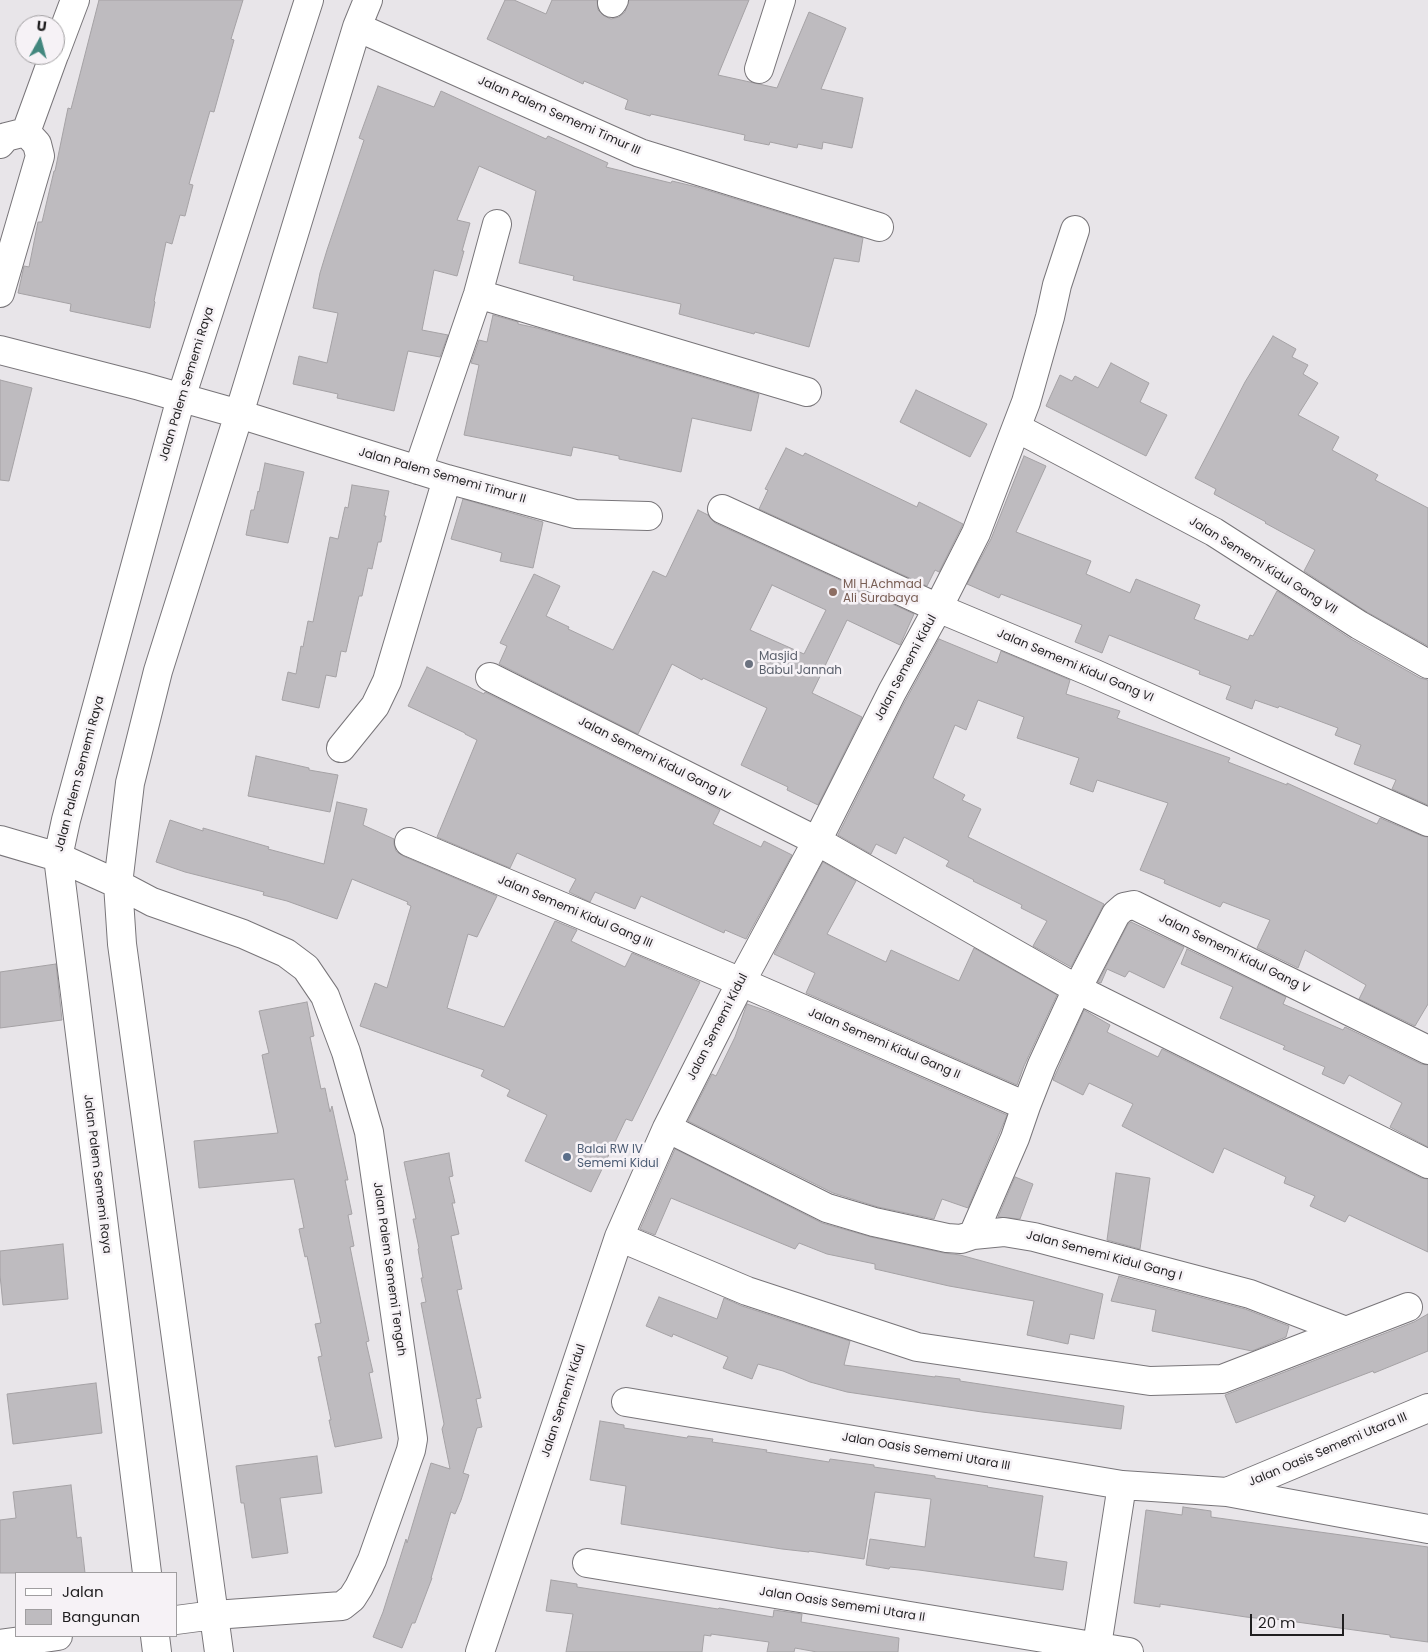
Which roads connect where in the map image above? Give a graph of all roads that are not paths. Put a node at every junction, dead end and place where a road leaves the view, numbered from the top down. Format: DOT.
graph roads {
  1 [pos="74,0"];
  2 [pos="309,0"];
  3 [pos="368,0"];
  4 [pos="782,0"];
  5 [pos="65,26"];
  6 [pos="358,27"];
  7 [pos="51,65"];
  8 [pos="758,69"];
  9 [pos="26,132"];
  10 [pos="0,144"];
  11 [pos="497,224"];
  12 [pos="879,227"];
  13 [pos="1075,230"];
  14 [pos="0,293"];
  15 [pos="478,294"];
  16 [pos="0,350"];
  17 [pos="808,392"];
  18 [pos="181,398"];
  19 [pos="239,414"];
  20 [pos="1017,428"];
  21 [pos="418,470"];
  22 [pos="448,479"];
  23 [pos="722,509"];
  24 [pos="648,516"];
  25 [pos="938,608"];
  26 [pos="1428,664"];
  27 [pos="490,677"];
  28 [pos="341,748"];
  29 [pos="1428,822"];
  30 [pos="0,840"];
  31 [pos="817,841"];
  32 [pos="409,842"];
  33 [pos="58,857"];
  34 [pos="118,884"];
  35 [pos="741,982"];
  36 [pos="1077,989"];
  37 [pos="1428,1050"];
  38 [pos="1026,1106"];
  39 [pos="667,1128"];
  40 [pos="1428,1164"];
  41 [pos="972,1235"];
  42 [pos="619,1237"];
  43 [pos="1408,1307"];
  44 [pos="1346,1331"];
  45 [pos="626,1402"];
  46 [pos="1428,1408"];
  47 [pos="1122,1485"];
  48 [pos="1227,1492"];
  49 [pos="1428,1529"];
  50 [pos="587,1563"];
  51 [pos="147,1572"];
  52 [pos="214,1615"];
  53 [pos="178,1620"];
  54 [pos="51,1637"];
  55 [pos="155,1637"];
  56 [pos="0,1644"];
  57 [pos="1097,1650"];
  58 [pos="156,1652"];
  59 [pos="219,1652"];
  60 [pos="480,1652"];
  61 [pos="1129,1652"];
  1 -- 5 [label="street"];
  2 -- 18 [label="street, Jalan Palem Sememi Raya"];
  3 -- 6 [label="street"];
  4 -- 8 [label="street"];
  6 -- 12 [label="street, Jalan Palem Sememi Timur III"];
  6 -- 19 [label="street"];
  7 -- 9 [label="street"];
  9 -- 10 [label="street"];
  9 -- 14 [label="street"];
  11 -- 15 [label="street"];
  13 -- 20 [label="street, Jalan Sememi Kidul"];
  15 -- 17 [label="street"];
  15 -- 21 [label="street"];
  16 -- 18 [label="street, Jalan Palem Sememi Timur II"];
  18 -- 19 [label="street, Jalan Palem Sememi Timur II"];
  18 -- 33 [label="street, Jalan Palem Sememi Raya"];
  19 -- 21 [label="street, Jalan Palem Sememi Timur II"];
  19 -- 34 [label="street"];
  20 -- 25 [label="street, Jalan Sememi Kidul"];
  20 -- 26 [label="street, Jalan Sememi Kidul Gang VII"];
  21 -- 22 [label="street, Jalan Palem Sememi Timur II"];
  22 -- 24 [label="street, Jalan Palem Sememi Timur II"];
  22 -- 28 [label="street"];
  23 -- 25 [label="street, Jalan Sememi Kidul Gang VI"];
  25 -- 29 [label="street, Jalan Sememi Kidul Gang VI"];
  25 -- 31 [label="street, Jalan Sememi Kidul"];
  27 -- 31 [label="street, Jalan Sememi Kidul Gang IV"];
  30 -- 33 [label="street, Jalan Palem Sememi Tengah"];
  31 -- 35 [label="street, Jalan Sememi Kidul"];
  31 -- 36 [label="street"];
  32 -- 35 [label="street, Jalan Sememi Kidul Gang III"];
  33 -- 34 [label="street, Jalan Palem Sememi Tengah"];
  33 -- 51 [label="street, Jalan Palem Sememi Raya"];
  34 -- 52 [label="street"];
  34 -- 52 [label="street, Jalan Palem Sememi Tengah"];
  35 -- 38 [label="street, Jalan Sememi Kidul Gang II"];
  35 -- 39 [label="street, Jalan Sememi Kidul"];
  36 -- 37 [label="street, Jalan Sememi Kidul Gang V"];
  36 -- 38 [label="street"];
  36 -- 40 [label="street"];
  38 -- 41 [label="street"];
  39 -- 41 [label="street, Jalan Sememi Kidul Gang I"];
  39 -- 42 [label="street, Jalan Sememi Kidul"];
  41 -- 44 [label="street, Jalan Sememi Kidul Gang I"];
  42 -- 44 [label="street"];
  42 -- 60 [label="street, Jalan Sememi Kidul"];
  43 -- 44 [label="street"];
  45 -- 47 [label="street, Jalan Oasis Sememi Utara III"];
  46 -- 48 [label="street, Jalan Oasis Sememi Utara III"];
  47 -- 48 [label="street, Jalan Oasis Sememi Utara III"];
  47 -- 57 [label="street"];
  48 -- 49 [label="street, Jalan Oasis Sememi Utara III"];
  50 -- 57 [label="street, Jalan Oasis Sememi Utara II"];
  52 -- 53 [label="street, Jalan Palem Sememi Tengah"];
  52 -- 59 [label="street"];
  54 -- 56 [label="street"];
  55 -- 58 [label="street"];
  57 -- 61 [label="street, Jalan Oasis Sememi Utara II"];
}
